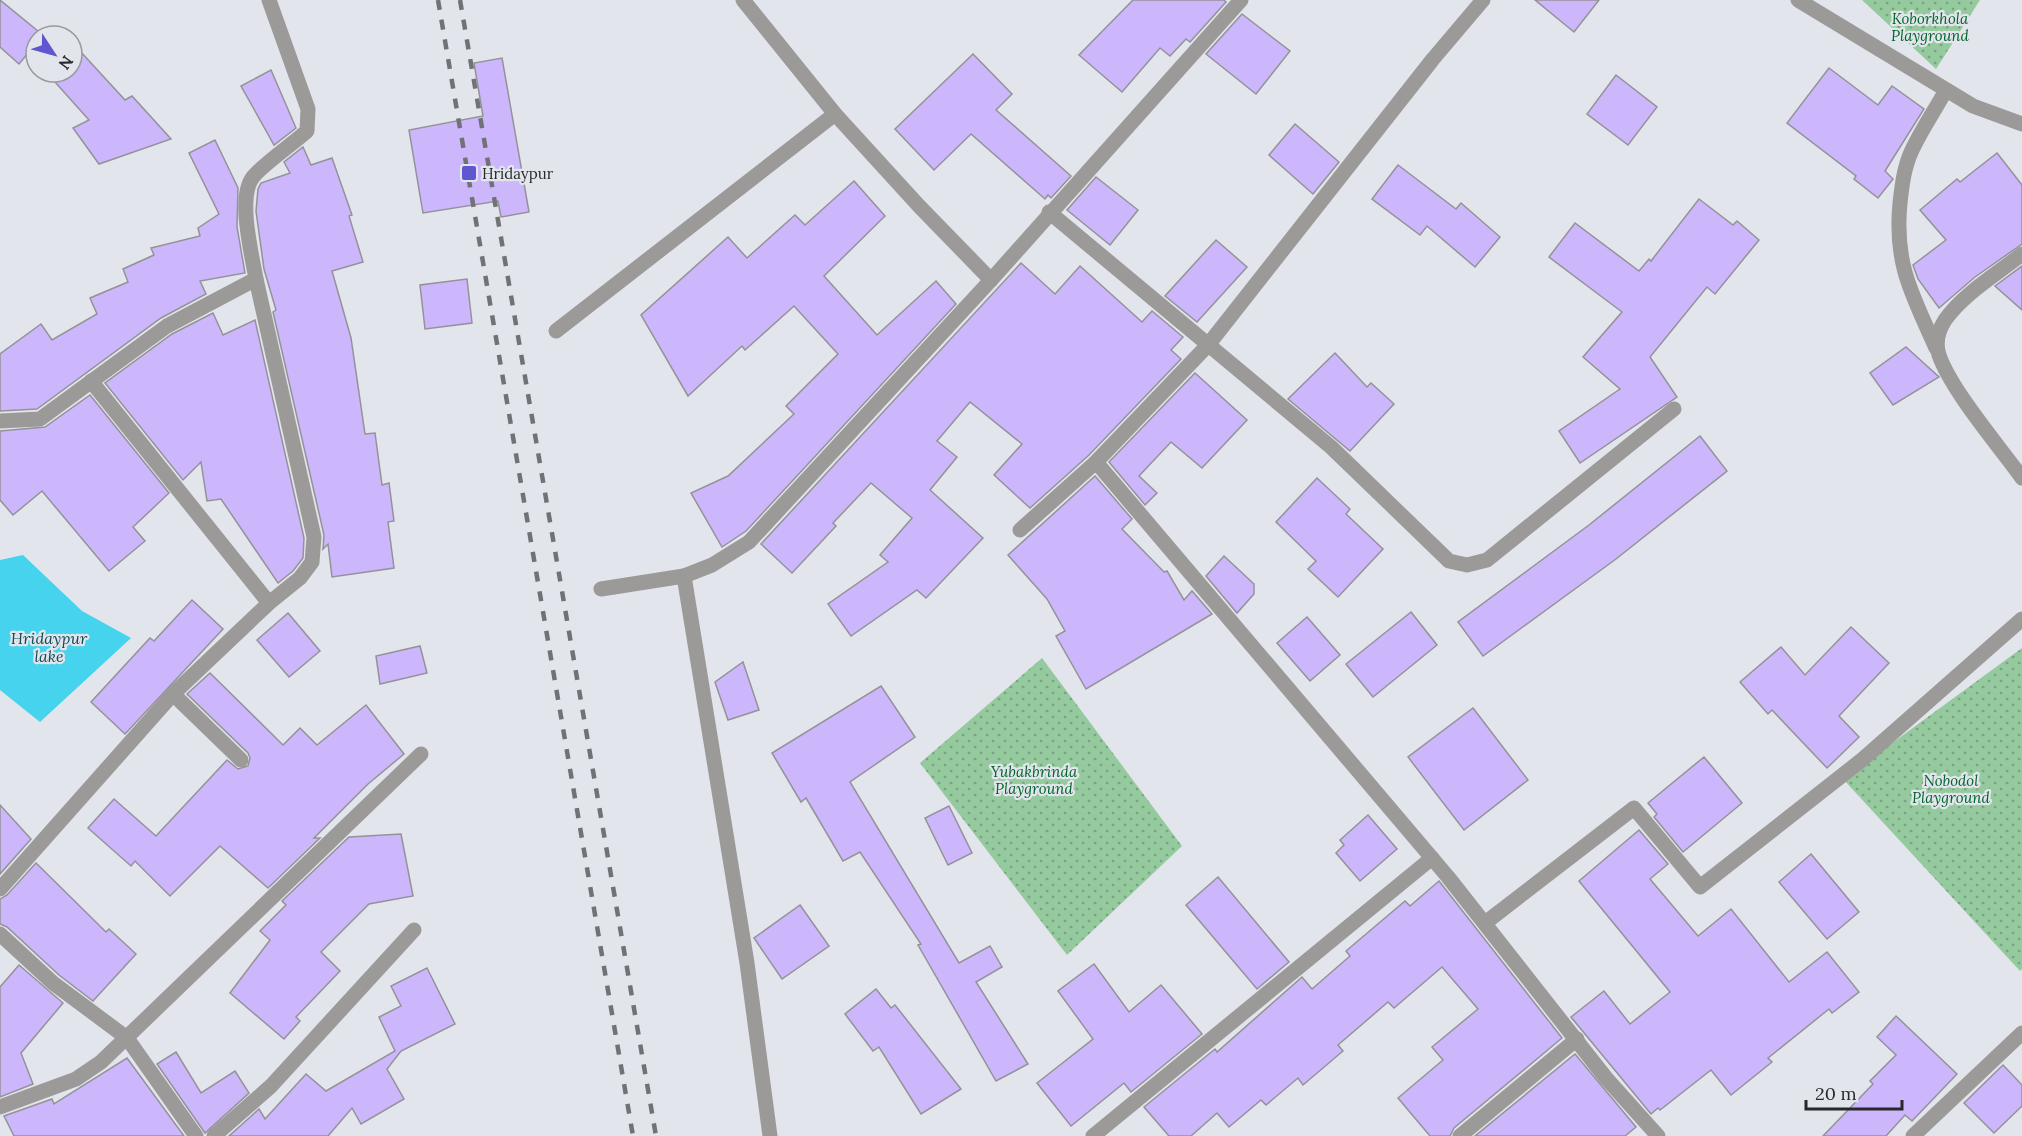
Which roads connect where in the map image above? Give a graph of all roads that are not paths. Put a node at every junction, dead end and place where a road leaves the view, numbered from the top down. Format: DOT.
graph roads {
  1 [pos="269,0"];
  2 [pos="743,0"];
  3 [pos="1241,0"];
  4 [pos="1483,0"];
  5 [pos="1798,0"];
  6 [pos="1946,90"];
  7 [pos="835,114"];
  8 [pos="2022,124"];
  9 [pos="1049,212"];
  10 [pos="2022,254"];
  11 [pos="256,279"];
  12 [pos="991,280"];
  13 [pos="556,331"];
  14 [pos="1208,345"];
  15 [pos="1939,353"];
  16 [pos="91,381"];
  17 [pos="1674,409"];
  18 [pos="0,421"];
  19 [pos="1096,462"];
  20 [pos="2022,478"];
  21 [pos="1020,530"];
  22 [pos="684,576"];
  23 [pos="601,589"];
  24 [pos="269,603"];
  25 [pos="2022,619"];
  26 [pos="173,694"];
  27 [pos="421,754"];
  28 [pos="241,760"];
  29 [pos="1432,858"];
  30 [pos="0,889"];
  31 [pos="1485,923"];
  32 [pos="414,930"];
  33 [pos="0,934"];
  34 [pos="2022,1033"];
  35 [pos="127,1038"];
  36 [pos="1577,1039"];
  37 [pos="0,1107"];
  38 [pos="196,1136"];
  39 [pos="214,1136"];
  40 [pos="770,1136"];
  41 [pos="1093,1136"];
  42 [pos="1460,1136"];
  43 [pos="1658,1136"];
  44 [pos="1913,1136"];
  1 -- 11 [label="street"];
  2 -- 7 [label="street"];
  3 -- 9 [label="street"];
  4 -- 14 [label="street"];
  5 -- 6 [label="street"];
  6 -- 8 [label="street"];
  6 -- 15 [label="street"];
  7 -- 12 [label="street"];
  7 -- 13 [label="street"];
  9 -- 12 [label="street"];
  9 -- 14 [label="street"];
  10 -- 15 [label="street"];
  11 -- 16 [label="street"];
  11 -- 24 [label="street"];
  12 -- 22 [label="street"];
  14 -- 17 [label="street"];
  14 -- 19 [label="street"];
  15 -- 20 [label="street"];
  16 -- 18 [label="street"];
  16 -- 24 [label="street"];
  19 -- 21 [label="street"];
  19 -- 29 [label="street"];
  22 -- 23 [label="street"];
  22 -- 40 [label="street"];
  24 -- 26 [label="street"];
  25 -- 31 [label="street"];
  26 -- 28 [label="street"];
  26 -- 30 [label="street"];
  27 -- 35 [label="street"];
  29 -- 31 [label="street"];
  29 -- 41 [label="street"];
  31 -- 36 [label="street"];
  32 -- 39 [label="street"];
  33 -- 35 [label="street"];
  34 -- 44 [label="street"];
  35 -- 37 [label="street"];
  35 -- 38 [label="street"];
  36 -- 42 [label="street"];
  36 -- 43 [label="street"];
}
